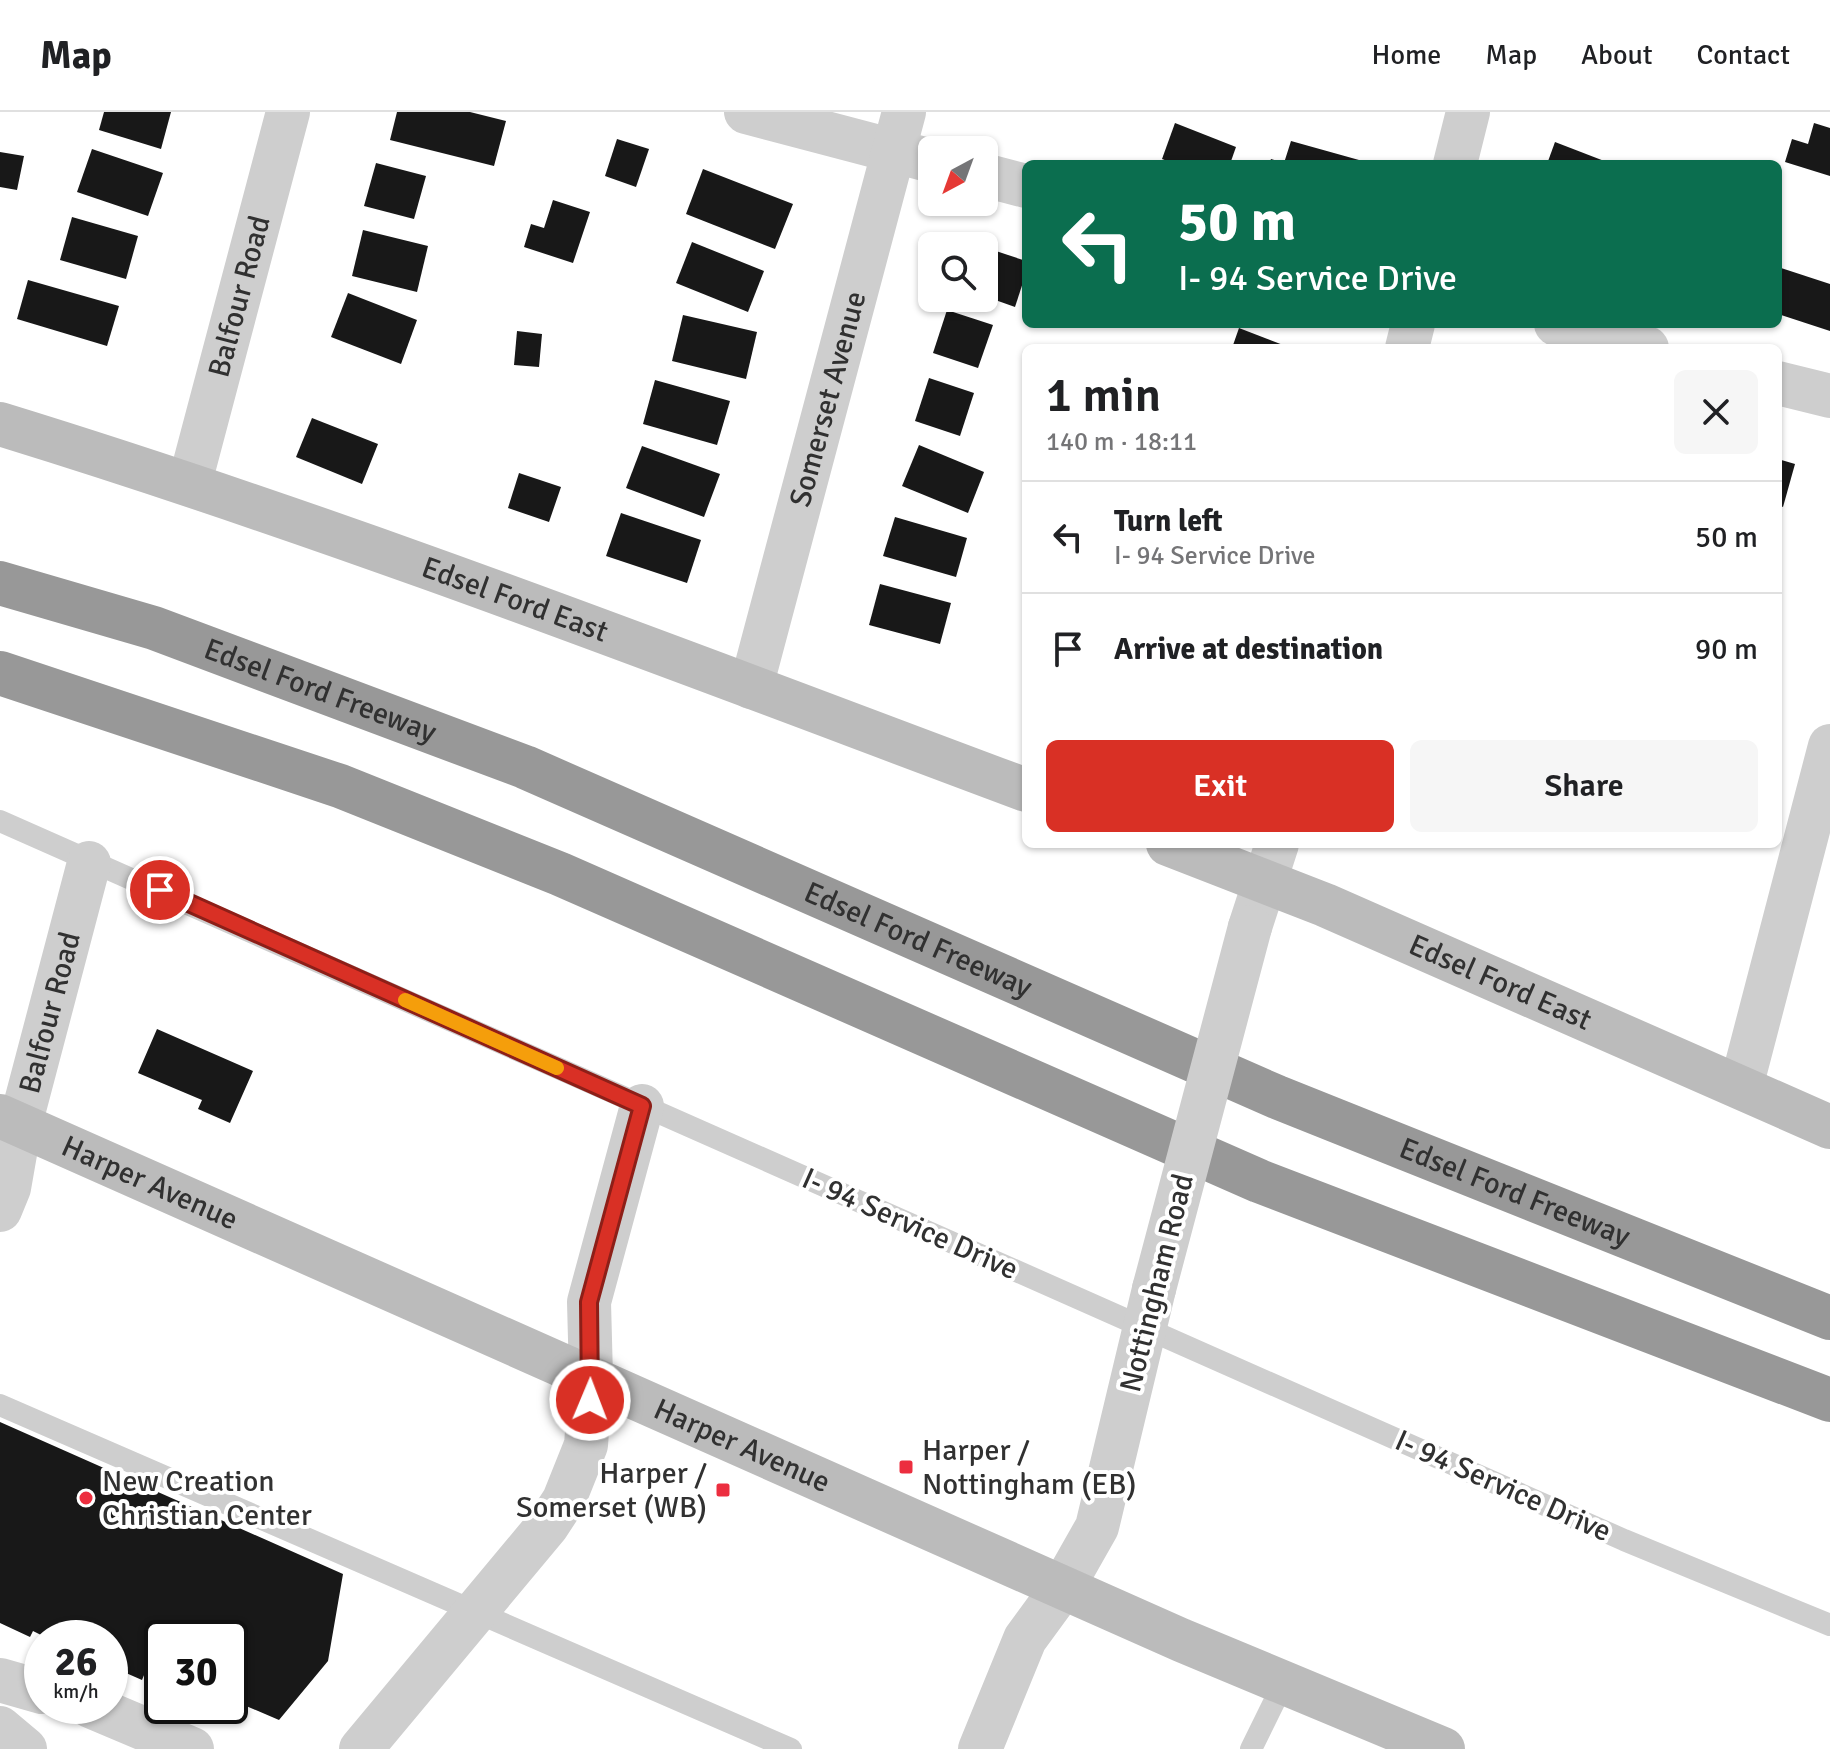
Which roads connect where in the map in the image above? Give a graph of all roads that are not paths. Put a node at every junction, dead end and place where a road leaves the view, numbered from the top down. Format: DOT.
graph roads {
  1 [pos="288,112"];
  2 [pos="746,112"];
  3 [pos="1468,112"];
  4 [pos="910,141"];
  5 [pos="1456,160"];
  6 [pos="998,179"];
  7 [pos="1022,185"];
  8 [pos="1571,328"];
  9 [pos="1632,344"];
  10 [pos="1782,384"];
  11 [pos="1830,396"];
  12 [pos="0,424"];
  13 [pos="190,482"];
  14 [pos="0,583"];
  15 [pos="0,673"];
  16 [pos="751,687"];
  17 [pos="1830,746"];
  18 [pos="1022,789"];
  19 [pos="0,821"];
  20 [pos="1190,848"];
  21 [pos="89,863"];
  22 [pos="1272,863"];
  23 [pos="1741,1087"];
  24 [pos="642,1106"];
  25 [pos="10,1120"];
  26 [pos="1830,1127"];
  27 [pos="0,1210"];
  28 [pos="1149,1308"];
  29 [pos="1830,1318"];
  30 [pos="591,1377"];
  31 [pos="1830,1400"];
  32 [pos="0,1405"];
  33 [pos="1063,1587"];
  34 [pos="476,1612"];
  35 [pos="1827,1623"];
  36 [pos="0,1680"];
  37 [pos="1284,1682"];
  38 [pos="24,1687"];
  39 [pos="128,1722"];
  40 [pos="0,1728"];
  41 [pos="25,1749"];
  42 [pos="192,1749"];
  43 [pos="361,1749"];
  44 [pos="791,1749"];
  45 [pos="980,1749"];
  46 [pos="1251,1749"];
  47 [pos="1443,1749"];
  1 -- 13 [label="street, Balfour Road"];
  2 -- 4 [label="street"];
  3 -- 5 [label="street"];
  4 -- 16 [label="street, Somerset Avenue"];
  6 -- 7 [label="street"];
  8 -- 9 [label="street"];
  10 -- 11 [label="street"];
  12 -- 13 [label="street, Edsel Ford East"];
  13 -- 16 [label="street, Edsel Ford East"];
  14 -- 29 [label="highway, Edsel Ford Freeway"];
  15 -- 31 [label="highway"];
  16 -- 18 [label="street, Edsel Ford East"];
  17 -- 23 [label="street"];
  19 -- 21 [label="lane, I- 94 Service Drive"];
  20 -- 22 [label="street, Edsel Ford East"];
  21 -- 24 [label="lane, I- 94 Service Drive"];
  21 -- 25 [label="street, Balfour Road"];
  22 -- 23 [label="street, Edsel Ford East"];
  22 -- 28 [label="street, Nottingham Road, bridge"];
  23 -- 26 [label="street, Edsel Ford East"];
  24 -- 28 [label="lane, I- 94 Service Drive"];
  24 -- 30 [label="street"];
  25 -- 27 [label="street, Balfour Road"];
  25 -- 30 [label="street, Harper Avenue"];
  28 -- 33 [label="street, Nottingham Road"];
  28 -- 35 [label="lane, I- 94 Service Drive"];
  30 -- 33 [label="street, Harper Avenue"];
  30 -- 34 [label="street"];
  32 -- 34 [label="lane"];
  33 -- 37 [label="street, Harper Avenue"];
  33 -- 45 [label="street, Nottingham Road"];
  34 -- 43 [label="street"];
  34 -- 44 [label="lane"];
  36 -- 38 [label="street"];
  37 -- 46 [label="lane"];
  37 -- 47 [label="street, Harper Avenue"];
  39 -- 42 [label="street"];
  40 -- 41 [label="street"];
}
